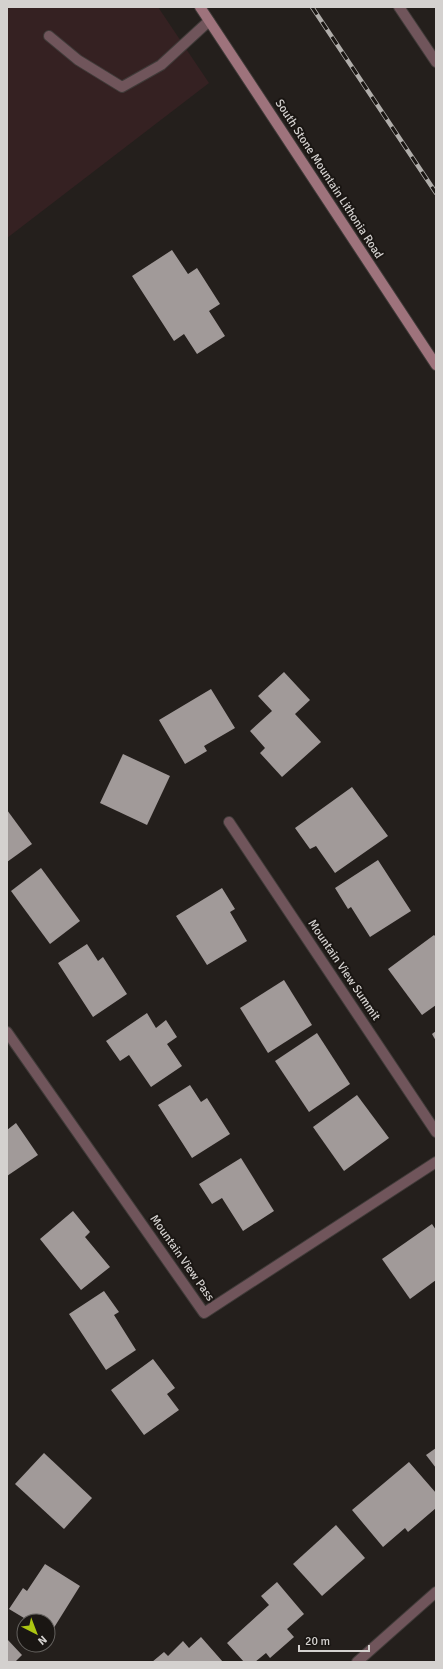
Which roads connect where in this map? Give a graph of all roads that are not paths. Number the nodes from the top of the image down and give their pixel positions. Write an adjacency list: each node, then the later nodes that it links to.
1 (200, 7): 3 (main road, South Stone Mountain Lithonia Road)
2 (399, 7): 5 (street)
3 (209, 20): 4 (street); 6 (main road, South Stone Mountain Lithonia Road)
4 (49, 36)
5 (436, 62)
6 (436, 364)
7 (229, 822): 9 (street, Mountain View Summit)
8 (8, 1036): 10 (street, Mountain View Pass)
9 (436, 1132)
10 (436, 1162)
11 (436, 1592): 12 (street)
12 (357, 1662)

